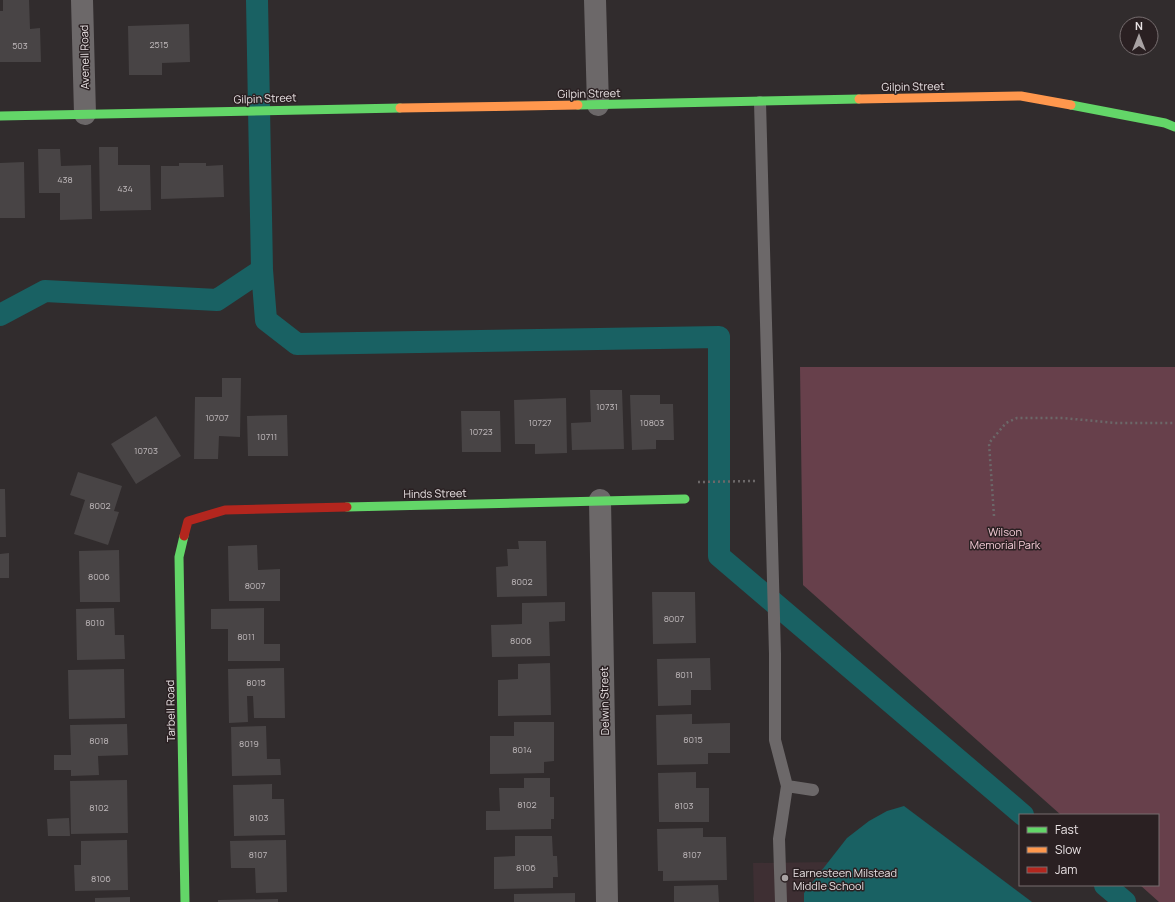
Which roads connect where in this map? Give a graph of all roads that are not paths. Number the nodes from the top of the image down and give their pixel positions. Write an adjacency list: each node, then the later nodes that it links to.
1 (82, 0): 5 (street, Avenell Road)
2 (595, 0): 4 (street)
3 (760, 102): 4 (street, Gilpin Street); 7 (street, Gilpin Street); 11 (lane)
4 (598, 105): 5 (street, Gilpin Street)
5 (85, 114): 6 (street, Gilpin Street)
6 (0, 116)
7 (1175, 126)
8 (685, 499): 9 (street, Hinds Street)
9 (600, 500): 10 (street, Hinds Street); 14 (street, Delwin Street)
10 (188, 521): 13 (street, Tarbell Road)
11 (787, 786): 12 (lane); 15 (lane)
12 (813, 790)
13 (185, 902)
14 (607, 902)
15 (781, 902)

